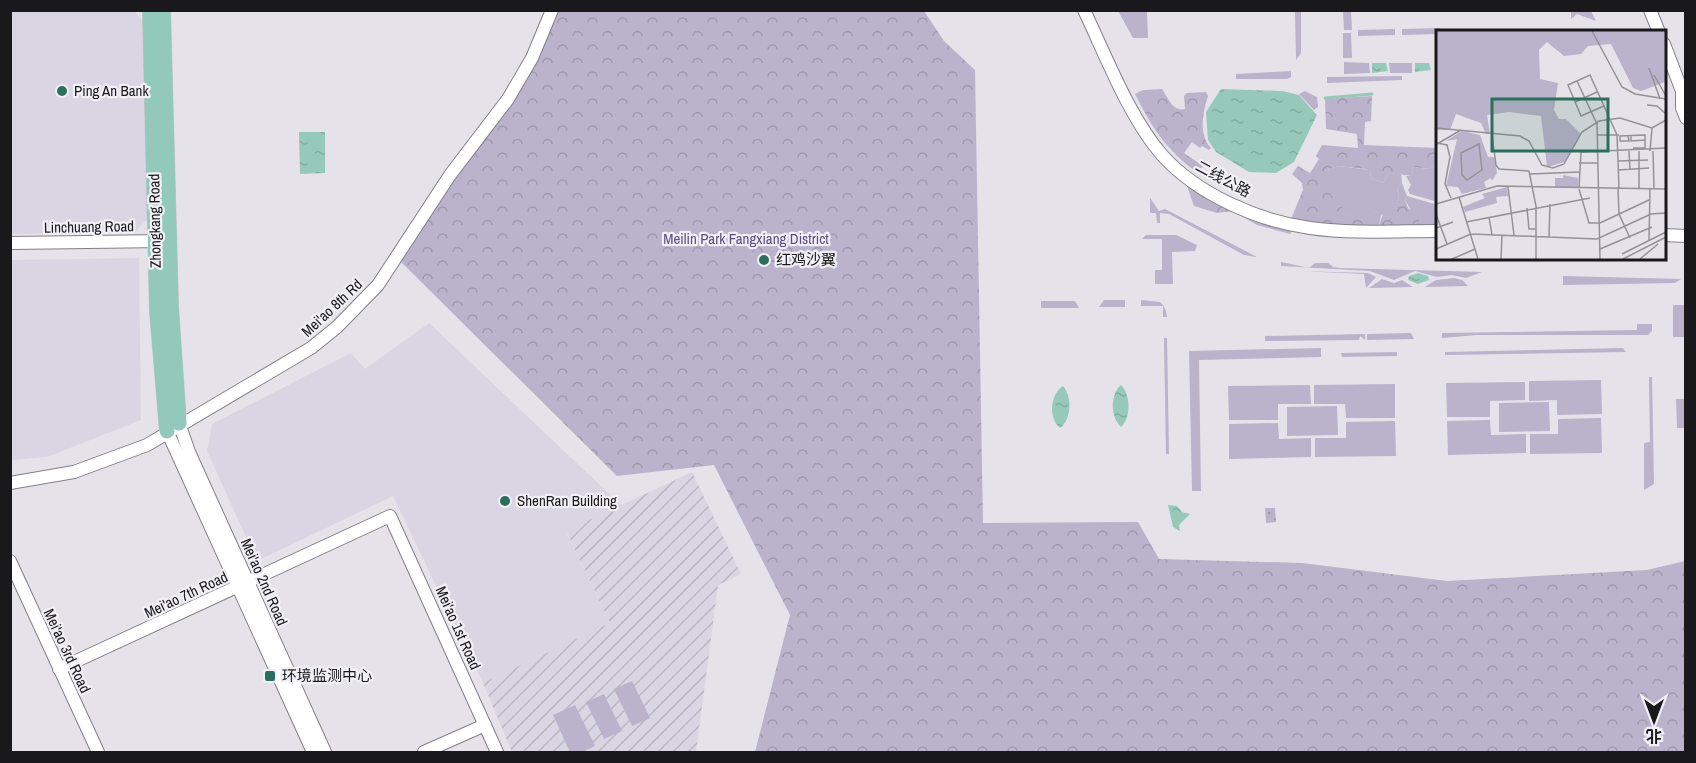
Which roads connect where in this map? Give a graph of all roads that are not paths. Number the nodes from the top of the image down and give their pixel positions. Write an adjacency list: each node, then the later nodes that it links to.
1 (150, 10): 14 (main road, Zhongkang Road)
2 (163, 10): 14 (main road, Zhongkang Road)
3 (552, 10): 16 (street, Mei'ao 8th Rd)
4 (1084, 10): 11 (street, 二线公路)
5 (1653, 13): 6 (street)
6 (1658, 30)
7 (1666, 47): 9 (street)
8 (1666, 59): 9 (street)
9 (1684, 101): 10 (street)
10 (1686, 118)
11 (1436, 231)
12 (1666, 235): 13 (street)
13 (1686, 236)
14 (162, 241): 15 (street, Linchuang Road); 16 (main road, Zhongkang Road)
15 (10, 243)
16 (173, 427): 17 (street, Mei'ao 8th Rd); 20 (street, Mei'ao 2nd Road)
17 (10, 483)
18 (390, 516): 20 (street, Mei'ao 7th Road); 22 (street, Mei'ao 1st Road)
19 (10, 561): 21 (street, Mei'ao 3rd Road)
20 (243, 585): 21 (street, Mei'ao 7th Road); 24 (street, Mei'ao 2nd Road); 25 (street, Mei'ao 2nd Road)
21 (59, 669): 23 (street, Mei'ao 3rd Road)
22 (485, 724): 26 (street); 27 (street, Mei'ao 1st Road)
23 (98, 753)
24 (313, 753)
25 (325, 753)
26 (424, 753)
27 (497, 753)

